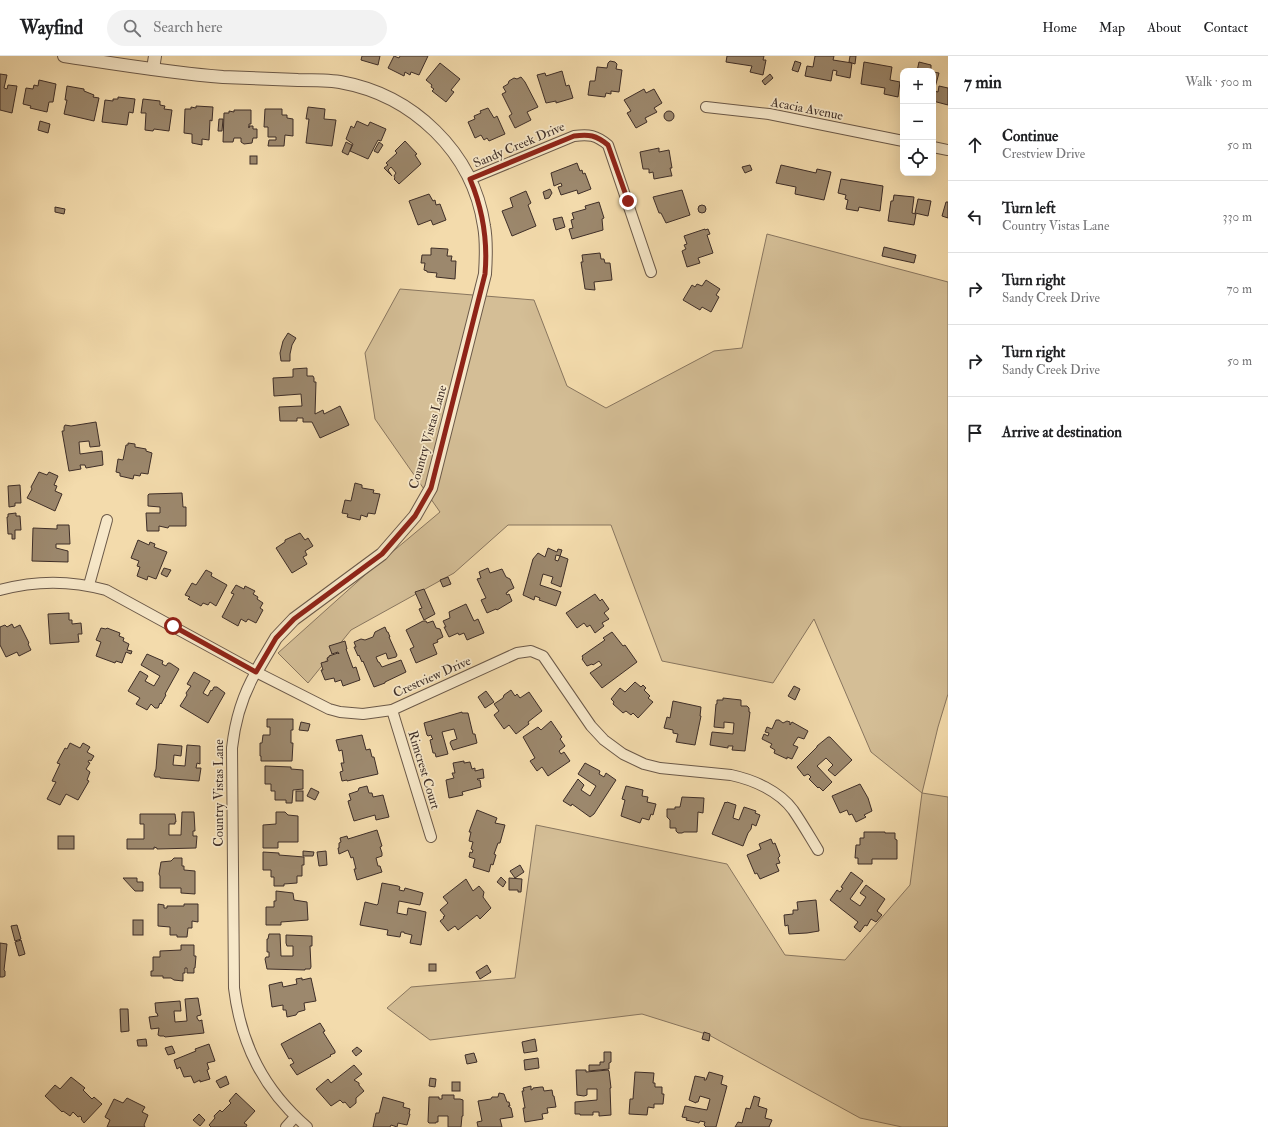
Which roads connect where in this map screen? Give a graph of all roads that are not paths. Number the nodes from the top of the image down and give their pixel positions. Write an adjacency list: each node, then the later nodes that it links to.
1 (64, 56): 3 (street, Country Vistas Lane)
2 (155, 56): 3 (street)
3 (153, 69): 8 (street, Country Vistas Lane)
4 (706, 107): 5 (street, Acacia Avenue)
5 (900, 140)
6 (936, 148): 7 (street)
7 (948, 150)
8 (470, 179): 9 (street, Sandy Creek Drive); 13 (street, Country Vistas Lane)
9 (651, 272)
10 (107, 520): 11 (street)
11 (89, 585): 12 (street, Crestview Drive); 13 (street, Crestview Drive)
12 (0, 590)
13 (256, 672): 14 (street, Crestview Drive); 17 (street, Country Vistas Lane)
14 (392, 710): 15 (street, Rimcrest Court); 16 (street, Crestview Drive)
15 (431, 837)
16 (818, 850)
17 (295, 1117): 18 (street); 19 (street, Country Vistas Lane)
18 (286, 1127)
19 (307, 1127)

